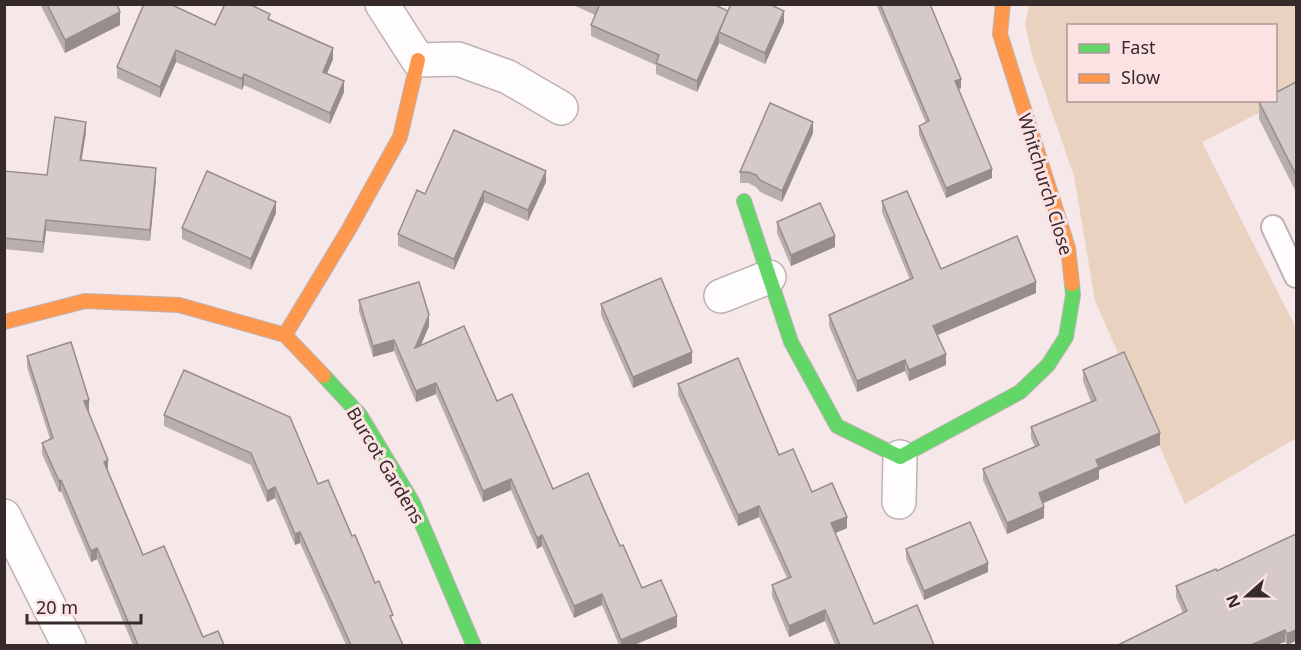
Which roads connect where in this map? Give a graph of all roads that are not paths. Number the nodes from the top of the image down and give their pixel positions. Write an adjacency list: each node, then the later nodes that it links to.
1 (382, 4): 3 (street)
2 (1004, 4): 12 (street, Whitchurch Close)
3 (418, 60): 4 (street); 11 (street)
4 (561, 108)
5 (744, 201): 8 (street)
6 (1273, 227): 7 (lane)
7 (1296, 276)
8 (769, 277): 9 (street); 12 (street)
9 (721, 296)
10 (4, 322): 11 (street)
11 (285, 335): 16 (street, Burcot Gardens)
12 (900, 457): 13 (street)
13 (899, 502)
14 (4, 516): 15 (street)
15 (69, 645)
16 (474, 645)

